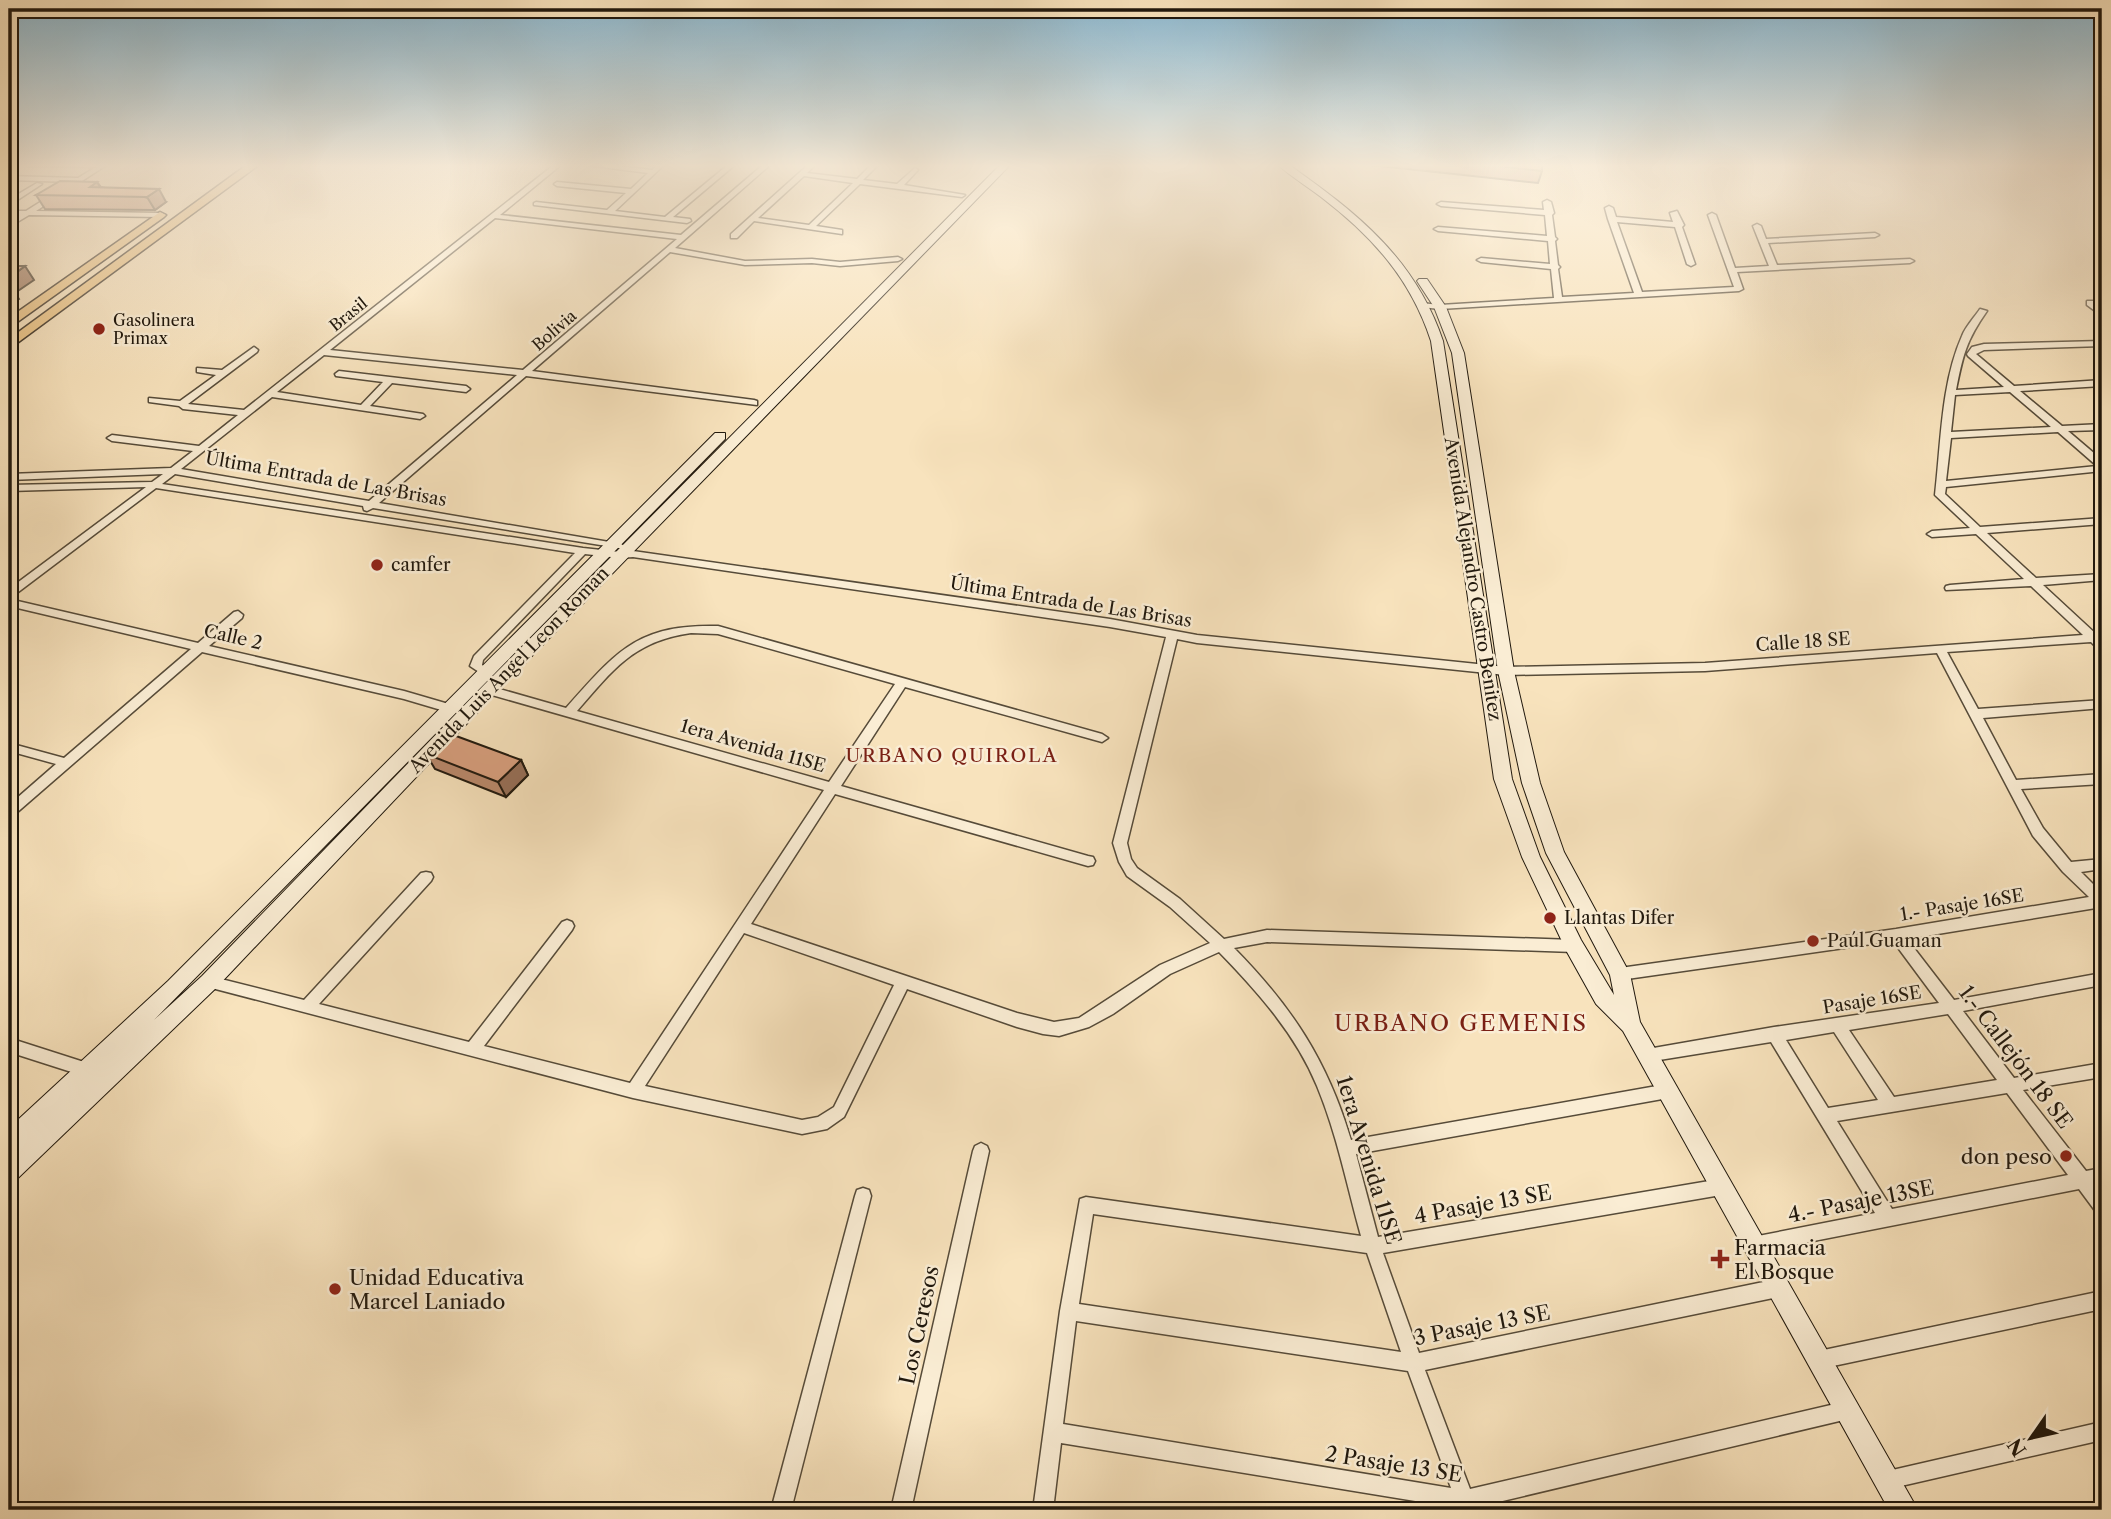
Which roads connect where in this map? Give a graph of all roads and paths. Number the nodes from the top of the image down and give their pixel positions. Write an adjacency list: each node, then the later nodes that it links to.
1 (133, 235): 36 (main road)
2 (152, 235): 21 (main road)
3 (157, 235): 21 (main road)
4 (469, 235): 40 (street, Brasil)
5 (664, 235): 18 (street)
6 (685, 235): 18 (street, Bolivia)
7 (922, 235): 23 (main road, Avenida Luis Angel Leon Roman)
8 (931, 235): 23 (main road, Avenida Luis Angel Leon Roman)
9 (1370, 235): 33 (main road, Avenida Alejandro Castro Benitez)
10 (1385, 235): 33 (main road, Avenida Alejandro Castro Benitez)
11 (1506, 235): 19 (street)
12 (1553, 235): 19 (street)
13 (1618, 235): 30 (street)
14 (1683, 235): 26 (street)
15 (1720, 235): 29 (street)
16 (1761, 235): 20 (street)
17 (1875, 235): 20 (street)
18 (683, 237): 22 (street, Bolivia)
19 (1553, 239): 27 (street)
20 (1763, 241): 28 (street)
21 (137, 249): 38 (main road)
22 (669, 249): 23 (street); 43 (street, Bolivia)
23 (904, 260): 52 (main road, Avenida Luis Angel Leon Roman); 74 (main road, Avenida Luis Angel Leon Roman)
24 (1481, 260): 27 (street)
25 (1910, 261): 28 (street)
26 (1691, 264)
27 (1556, 267): 31 (street)
28 (1774, 268): 29 (street)
29 (1733, 270): 30 (street)
30 (1639, 296): 31 (street)
31 (1558, 300): 33 (street)
32 (2090, 303): 35 (street)
33 (1432, 306): 85 (main road, Avenida Alejandro Castro Benitez); 86 (main road, Avenida Alejandro Castro Benitez)
34 (1983, 311): 49 (street)
35 (2102, 314)
36 (9, 324)
37 (2102, 343): 48 (street)
38 (9, 345)
39 (254, 350): 42 (street)
40 (323, 352): 43 (street); 50 (street, Brasil)
41 (200, 370): 42 (street)
42 (223, 373): 53 (street)
43 (525, 373): 52 (street); 68 (street, Bolivia)
44 (339, 374): 45 (street)
45 (390, 380): 47 (street); 54 (street)
46 (2102, 383): 48 (street)
47 (467, 389)
48 (2012, 390): 49 (street); 58 (street)
49 (1951, 393): 59 (street)
50 (270, 394): 54 (street); 55 (street, Brasil)
51 (152, 400): 53 (street)
52 (754, 403): 74 (main road, Avenida Luis Angel Leon Roman)
53 (182, 404): 55 (street)
54 (363, 408): 56 (street)
55 (246, 413): 61 (street, Brasil)
56 (420, 416)
57 (2102, 427): 58 (street)
58 (2063, 430): 59 (street); 62 (street)
59 (1946, 435): 65 (street)
60 (112, 438): 61 (street)
61 (201, 449): 63 (street, Brasil)
62 (2102, 467): 65 (street)
63 (173, 471): 64 (street, Última Entrada de Las Brisas); 66 (street, Brasil); 68 (street, Última Entrada de Las Brisas)
64 (9, 477)
65 (1943, 484): 71 (street)
66 (155, 485): 67 (street, Última Entrada de Las Brisas); 69 (street, Última Entrada de Las Brisas); 78 (street, Brasil)
67 (9, 488)
68 (371, 505): 69 (street, Bolivia); 74 (street, Última Entrada de Las Brisas)
69 (358, 517): 73 (street, Última Entrada de Las Brisas)
70 (2102, 521): 71 (street)
71 (1977, 532): 72 (street); 76 (street)
72 (1932, 534)
73 (583, 551): 74 (street, Última Entrada de Las Brisas); 87 (street)
74 (619, 551): 81 (street, Última Entrada de Las Brisas); 87 (main road, Avenida Luis Angel Leon Roman)
75 (2102, 577): 76 (street)
76 (2034, 582): 77 (street); 82 (street)
77 (1950, 588)
78 (9, 594)
79 (9, 603): 83 (street, Calle 2)
80 (238, 615): 83 (street)
81 (1172, 635): 85 (street, Última Entrada de Las Brisas); 108 (street, 1era Avenida 11SE)
82 (2100, 640): 84 (street, Calle 18 SE)
83 (198, 647): 90 (street, Calle 2); 95 (street)
84 (1940, 649): 86 (street, Calle 18 SE); 92 (street)
85 (1485, 669): 86 (street, Última Entrada de Las Brisas); 109 (main road, Avenida Alejandro Castro Benitez)
86 (1506, 671): 110 (main road, Avenida Alejandro Castro Benitez)
87 (487, 681): 90 (main road, Avenida Luis Angel Leon Roman); 91 (street, 1era Avenida 11SE); 112 (main road, Avenida Luis Angel Leon Roman)
88 (902, 682): 91 (street); 93 (street); 98 (street)
89 (2102, 704): 92 (street)
90 (448, 708): 122 (main road, Avenida Luis Angel Leon Roman)
91 (569, 712): 98 (street, 1era Avenida 11SE)
92 (1974, 714): 97 (street)
93 (1102, 738)
94 (9, 747): 95 (street)
95 (64, 762): 99 (street)
96 (2102, 779): 97 (street)
97 (2012, 785): 102 (street)
98 (832, 789): 100 (street, 1era Avenida 11SE); 106 (street)
99 (9, 812)
100 (1088, 861)
101 (2102, 864): 102 (street)
102 (2068, 868): 104 (street)
103 (426, 877): 114 (street)
104 (2102, 900): 107 (street, 1.- Pasaje 16SE)
105 (567, 926): 120 (street)
106 (743, 927): 113 (street); 125 (street)
107 (1896, 935): 110 (street, 1.- Pasaje 16SE); 115 (street, 1.- Callejón 18 SE)
108 (1223, 944): 109 (street); 113 (street); 130 (street, 1era Avenida 11SE)
109 (1574, 946): 116 (main road, Avenida Alejandro Castro Benitez)
110 (1620, 974): 116 (main road, Avenida Alejandro Castro Benitez)
111 (2102, 979): 115 (street, Pasaje 16SE)
112 (209, 982): 114 (street); 132 (main road, Avenida Luis Angel Leon Roman)
113 (904, 982): 125 (street)
114 (307, 1007): 120 (street)
115 (1952, 1007): 117 (street, Pasaje 16SE); 124 (street, 1.- Callejón 18 SE)
116 (1630, 1024): 121 (main road, Avenida Alejandro Castro Benitez)
117 (1838, 1025): 118 (street, Pasaje 16SE); 127 (street)
118 (1774, 1034): 121 (street, Pasaje 16SE); 128 (street)
119 (9, 1045): 122 (street)
120 (473, 1049): 125 (street)
121 (1647, 1055): 126 (main road, Avenida Alejandro Castro Benitez)
122 (87, 1070): 129 (main road, Avenida Luis Angel Leon Roman)
123 (2102, 1070): 124 (street)
124 (2012, 1084): 127 (street); 134 (street, 1.- Callejón 18 SE)
125 (633, 1091)
126 (1668, 1091): 130 (street); 135 (main road, Avenida Alejandro Castro Benitez)
127 (1890, 1105): 128 (street)
128 (1825, 1116): 138 (street)
129 (9, 1143)
130 (1348, 1149): 140 (street, 1era Avenida 11SE)
131 (981, 1151): 152 (street, Los Ceresos)
132 (9, 1171)
133 (2102, 1176): 134 (street, 4.- Pasaje 13SE)
134 (2083, 1180): 137 (street, 1.- Callejón 18 SE); 138 (street, 4.- Pasaje 13SE)
135 (1721, 1187): 139 (main road, Avenida Alejandro Castro Benitez); 140 (street, 4 Pasaje 13 SE)
136 (863, 1196): 151 (street)
137 (2102, 1206)
138 (1888, 1219): 139 (street, 4.- Pasaje 13SE)
139 (1753, 1245): 141 (main road, Avenida Alejandro Castro Benitez)
140 (1373, 1246): 143 (street, 4 Pasaje 13 SE); 145 (street, 1era Avenida 11SE)
141 (1778, 1288): 144 (main road, Avenida Alejandro Castro Benitez); 145 (street, 3 Pasaje 13 SE)
142 (2102, 1300): 144 (street)
143 (1069, 1311): 145 (street, 3 Pasaje 13 SE); 148 (street)
144 (1819, 1360): 146 (main road, Avenida Alejandro Castro Benitez)
145 (1414, 1363): 150 (street, 1era Avenida 11SE)
146 (1848, 1410): 149 (main road, Avenida Alejandro Castro Benitez); 150 (street, 2 Pasaje 13 SE)
147 (2102, 1431): 149 (street)
148 (1052, 1432): 150 (street, 2 Pasaje 13 SE); 153 (street)
149 (1888, 1480): 154 (main road, Avenida Alejandro Castro Benitez)
150 (1466, 1505)
151 (781, 1510)
152 (901, 1510)
153 (1043, 1510)
154 (1904, 1510)

